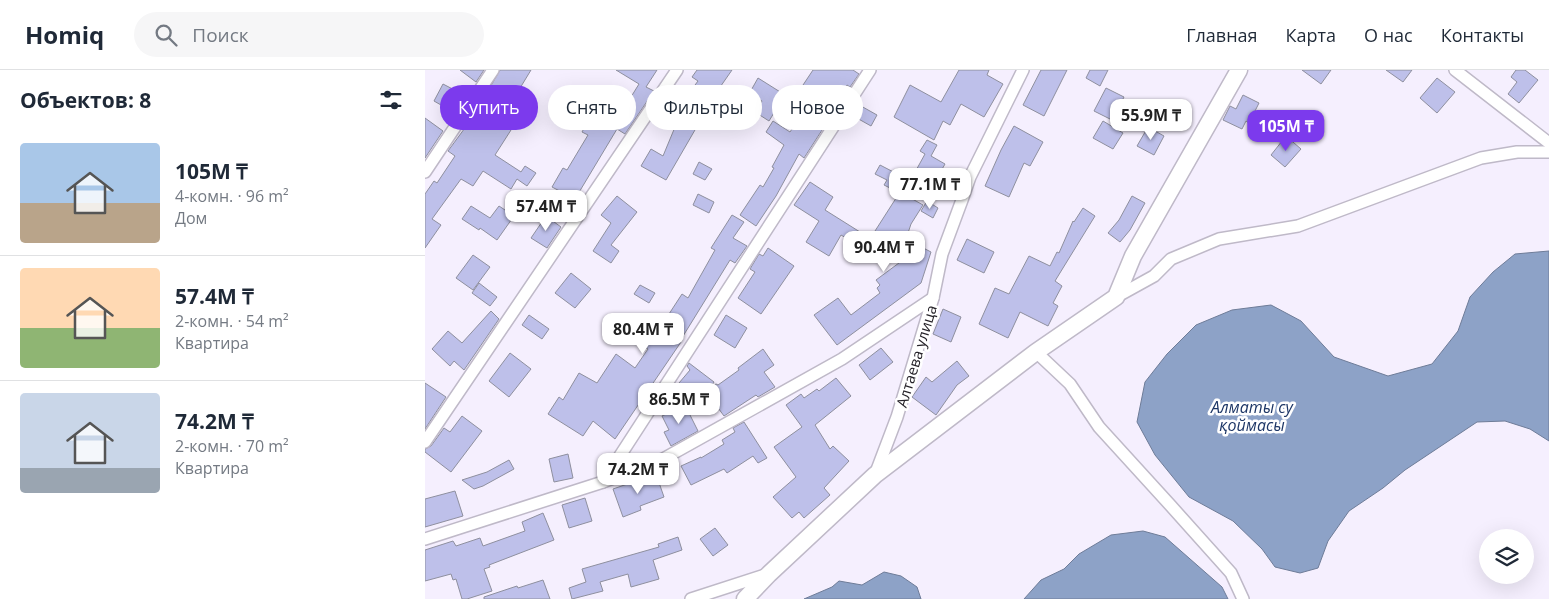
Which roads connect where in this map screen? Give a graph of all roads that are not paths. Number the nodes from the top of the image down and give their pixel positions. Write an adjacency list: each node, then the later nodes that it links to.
1 (493, 70): 9 (street)
2 (677, 70): 13 (street)
3 (870, 70): 15 (street)
4 (1023, 70): 11 (street, Алтаева улица)
5 (1239, 70): 10 (street)
6 (1455, 70): 7 (street)
7 (1549, 143)
8 (1549, 152): 10 (street)
9 (425, 172)
10 (1116, 297): 12 (street)
11 (933, 298): 14 (street, Алтаева улица); 15 (street)
12 (1036, 352): 14 (street); 20 (street)
13 (425, 442)
14 (875, 475): 17 (street)
15 (603, 482): 16 (street)
16 (425, 539)
17 (769, 574): 18 (street); 19 (street)
18 (691, 599)
19 (745, 599)
20 (1243, 599)

